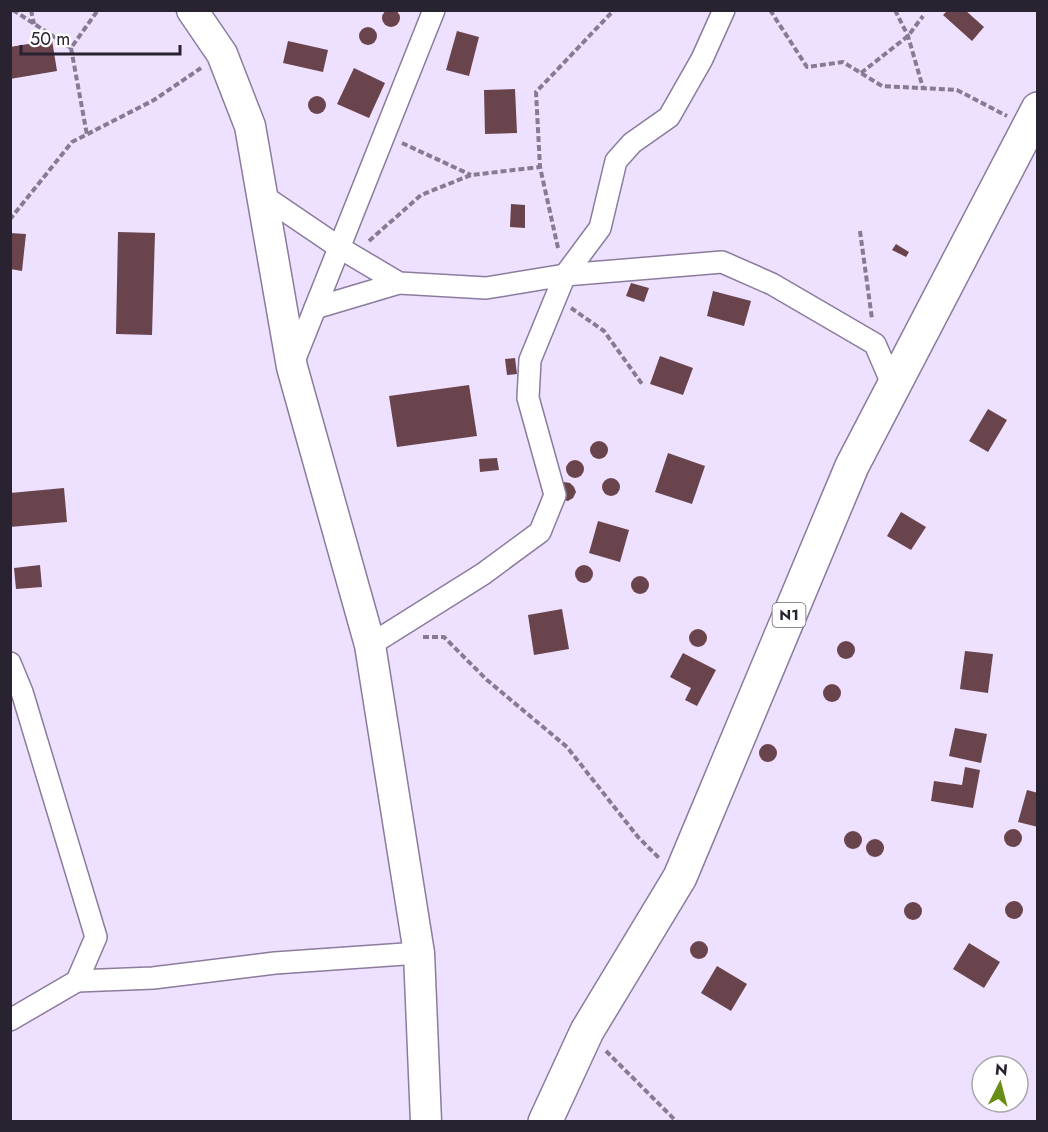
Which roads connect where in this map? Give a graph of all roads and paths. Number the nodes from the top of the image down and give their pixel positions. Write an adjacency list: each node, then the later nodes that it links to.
1 (13, 10): 11 (path)
2 (31, 10): 11 (path)
3 (98, 10): 13 (path)
4 (192, 10): 14 (street)
5 (434, 10): 19 (street)
6 (614, 10): 20 (path)
7 (724, 10): 26 (street)
8 (770, 10): 15 (path)
9 (895, 10): 12 (path)
10 (923, 16): 12 (path)
11 (34, 25): 13 (path)
12 (908, 36): 15 (path); 16 (path)
13 (71, 48): 18 (path)
14 (222, 54): 18 (path); 22 (street)
15 (861, 73): 16 (path)
16 (923, 88): 17 (path)
17 (1033, 118): 33 (highway, N1)
18 (87, 135): 23 (path)
19 (385, 135): 21 (path); 25 (street)
20 (540, 168): 21 (path); 26 (path)
21 (471, 175): 25 (path)
22 (262, 195): 25 (street); 31 (street)
23 (10, 216)
24 (860, 231): 30 (path)
25 (346, 252): 27 (street); 29 (street)
26 (565, 275): 27 (street); 28 (street); 30 (street)
27 (399, 284): 29 (street)
28 (556, 297): 32 (path); 35 (street)
29 (315, 308): 31 (street)
30 (875, 344): 33 (street)
31 (292, 367): 35 (street)
32 (642, 384)
33 (893, 386): 37 (highway, N1)
34 (420, 637): 37 (path)
35 (370, 645): 38 (street)
36 (10, 663): 39 (street)
37 (680, 877): 41 (highway, N1)
38 (419, 953): 39 (street); 42 (street)
39 (77, 981): 40 (street)
40 (10, 1020)
41 (587, 1031): 43 (highway, N1); 44 (path)
42 (426, 1122)
43 (545, 1122)
44 (677, 1122)

